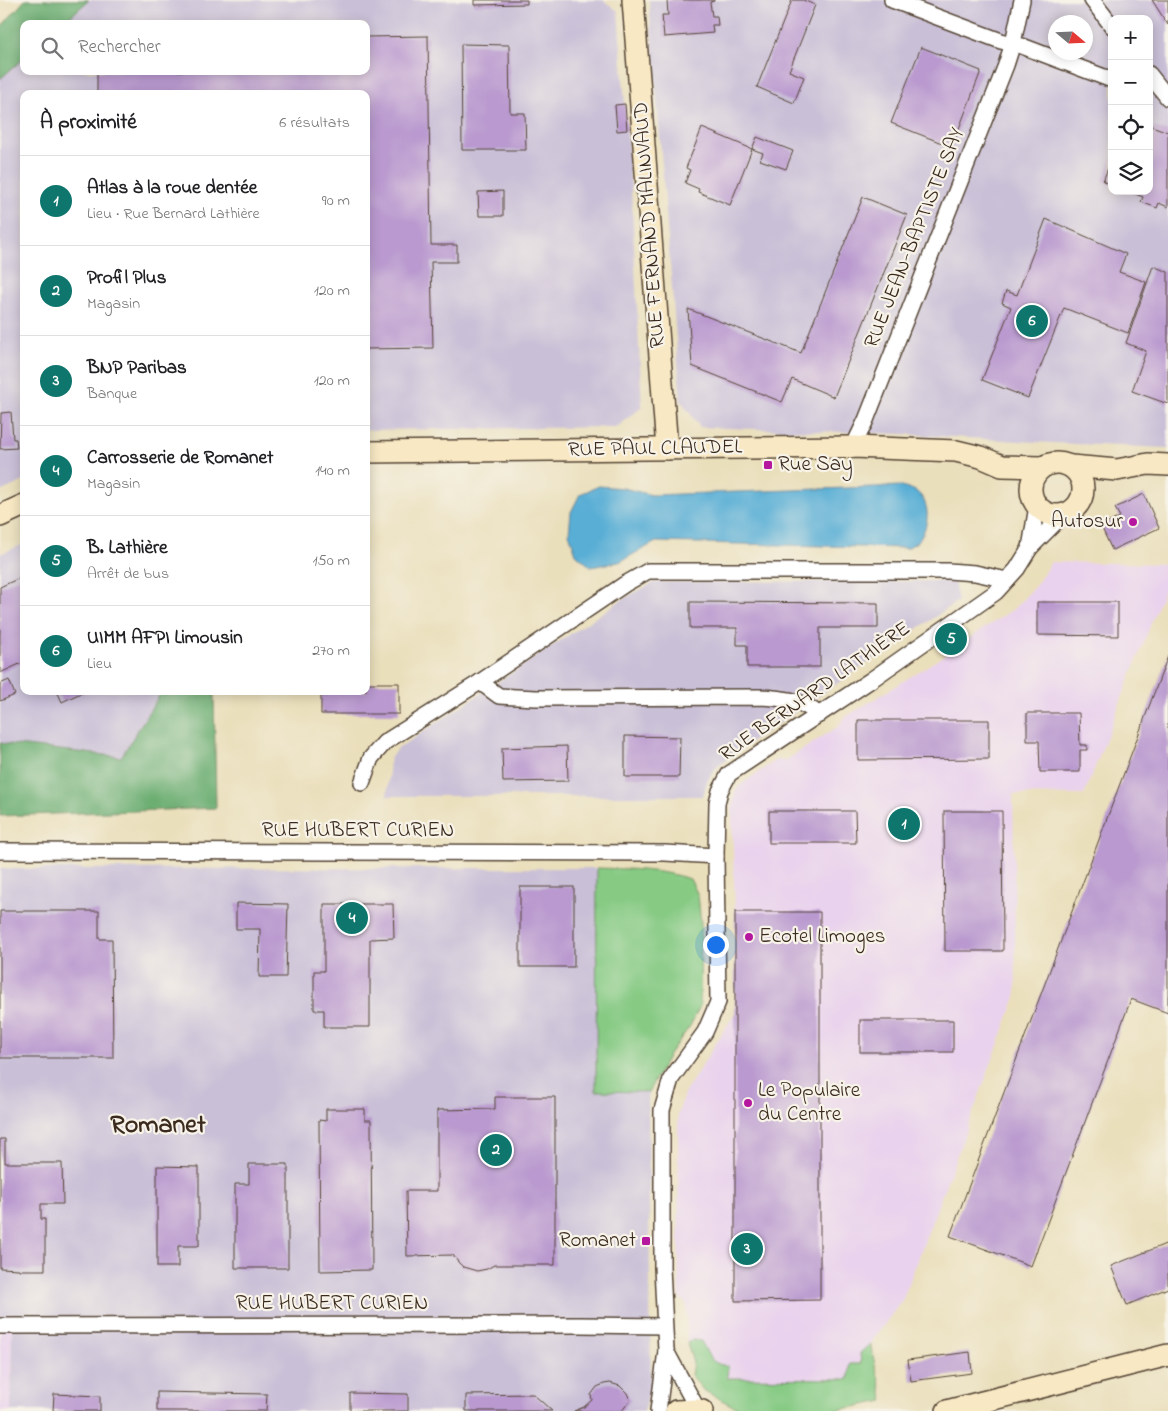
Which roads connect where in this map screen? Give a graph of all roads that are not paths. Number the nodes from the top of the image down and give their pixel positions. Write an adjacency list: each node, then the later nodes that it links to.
1 (633, 0): 13 (street, RUE FERNAND MALINVAUD)
2 (892, 0): 6 (street)
3 (1022, 0): 6 (street, RUE JEAN-BAPTISTE SAY)
4 (1092, 0): 5 (street)
5 (1108, 21)
6 (1013, 43): 7 (street); 12 (street, RUE JEAN-BAPTISTE SAY)
7 (1108, 79)
8 (1153, 79): 10 (street)
9 (1153, 96): 11 (street)
10 (1168, 98)
11 (1168, 102)
12 (853, 447): 13 (street, RUE PAUL CLAUDEL); 16 (street, RUE PAUL CLAUDEL)
13 (667, 449): 14 (street, RUE PAUL CLAUDEL)
14 (370, 452)
15 (1168, 464): 19 (street)
16 (1002, 466): 18 (street, RUE PAUL CLAUDEL); 21 (street, RUE PAUL CLAUDEL)
17 (1071, 466): 18 (street); 19 (street); 20 (street)
18 (1042, 467): 21 (street)
19 (1116, 470): 20 (street)
20 (1082, 497): 23 (street)
21 (1034, 500): 23 (street); 25 (street, RUE BERNARD LATHIÈRE)
22 (20, 507): 24 (street)
23 (1063, 514): 25 (street, RUE BERNARD LATHIÈRE)
24 (0, 516)
25 (1030, 548): 26 (street, RUE BERNARD LATHIÈRE)
26 (1007, 580): 27 (street); 28 (street, RUE BERNARD LATHIÈRE)
27 (480, 682): 28 (street); 29 (street)
28 (819, 715): 31 (street, RUE BERNARD LATHIÈRE)
29 (362, 783)
30 (0, 852): 31 (street, RUE HUBERT CURIEN)
31 (716, 856): 33 (street, RUE BERNARD LATHIÈRE)
32 (0, 1326): 33 (street, RUE HUBERT CURIEN)
33 (664, 1326): 34 (street, RUE BERNARD LATHIÈRE)
34 (666, 1352): 36 (street, RUE BERNARD LATHIÈRE); 37 (street, RUE BERNARD LATHIÈRE)
35 (1168, 1355): 39 (street)
36 (700, 1410): 38 (street)
37 (658, 1411)
38 (676, 1411)
39 (947, 1411)

